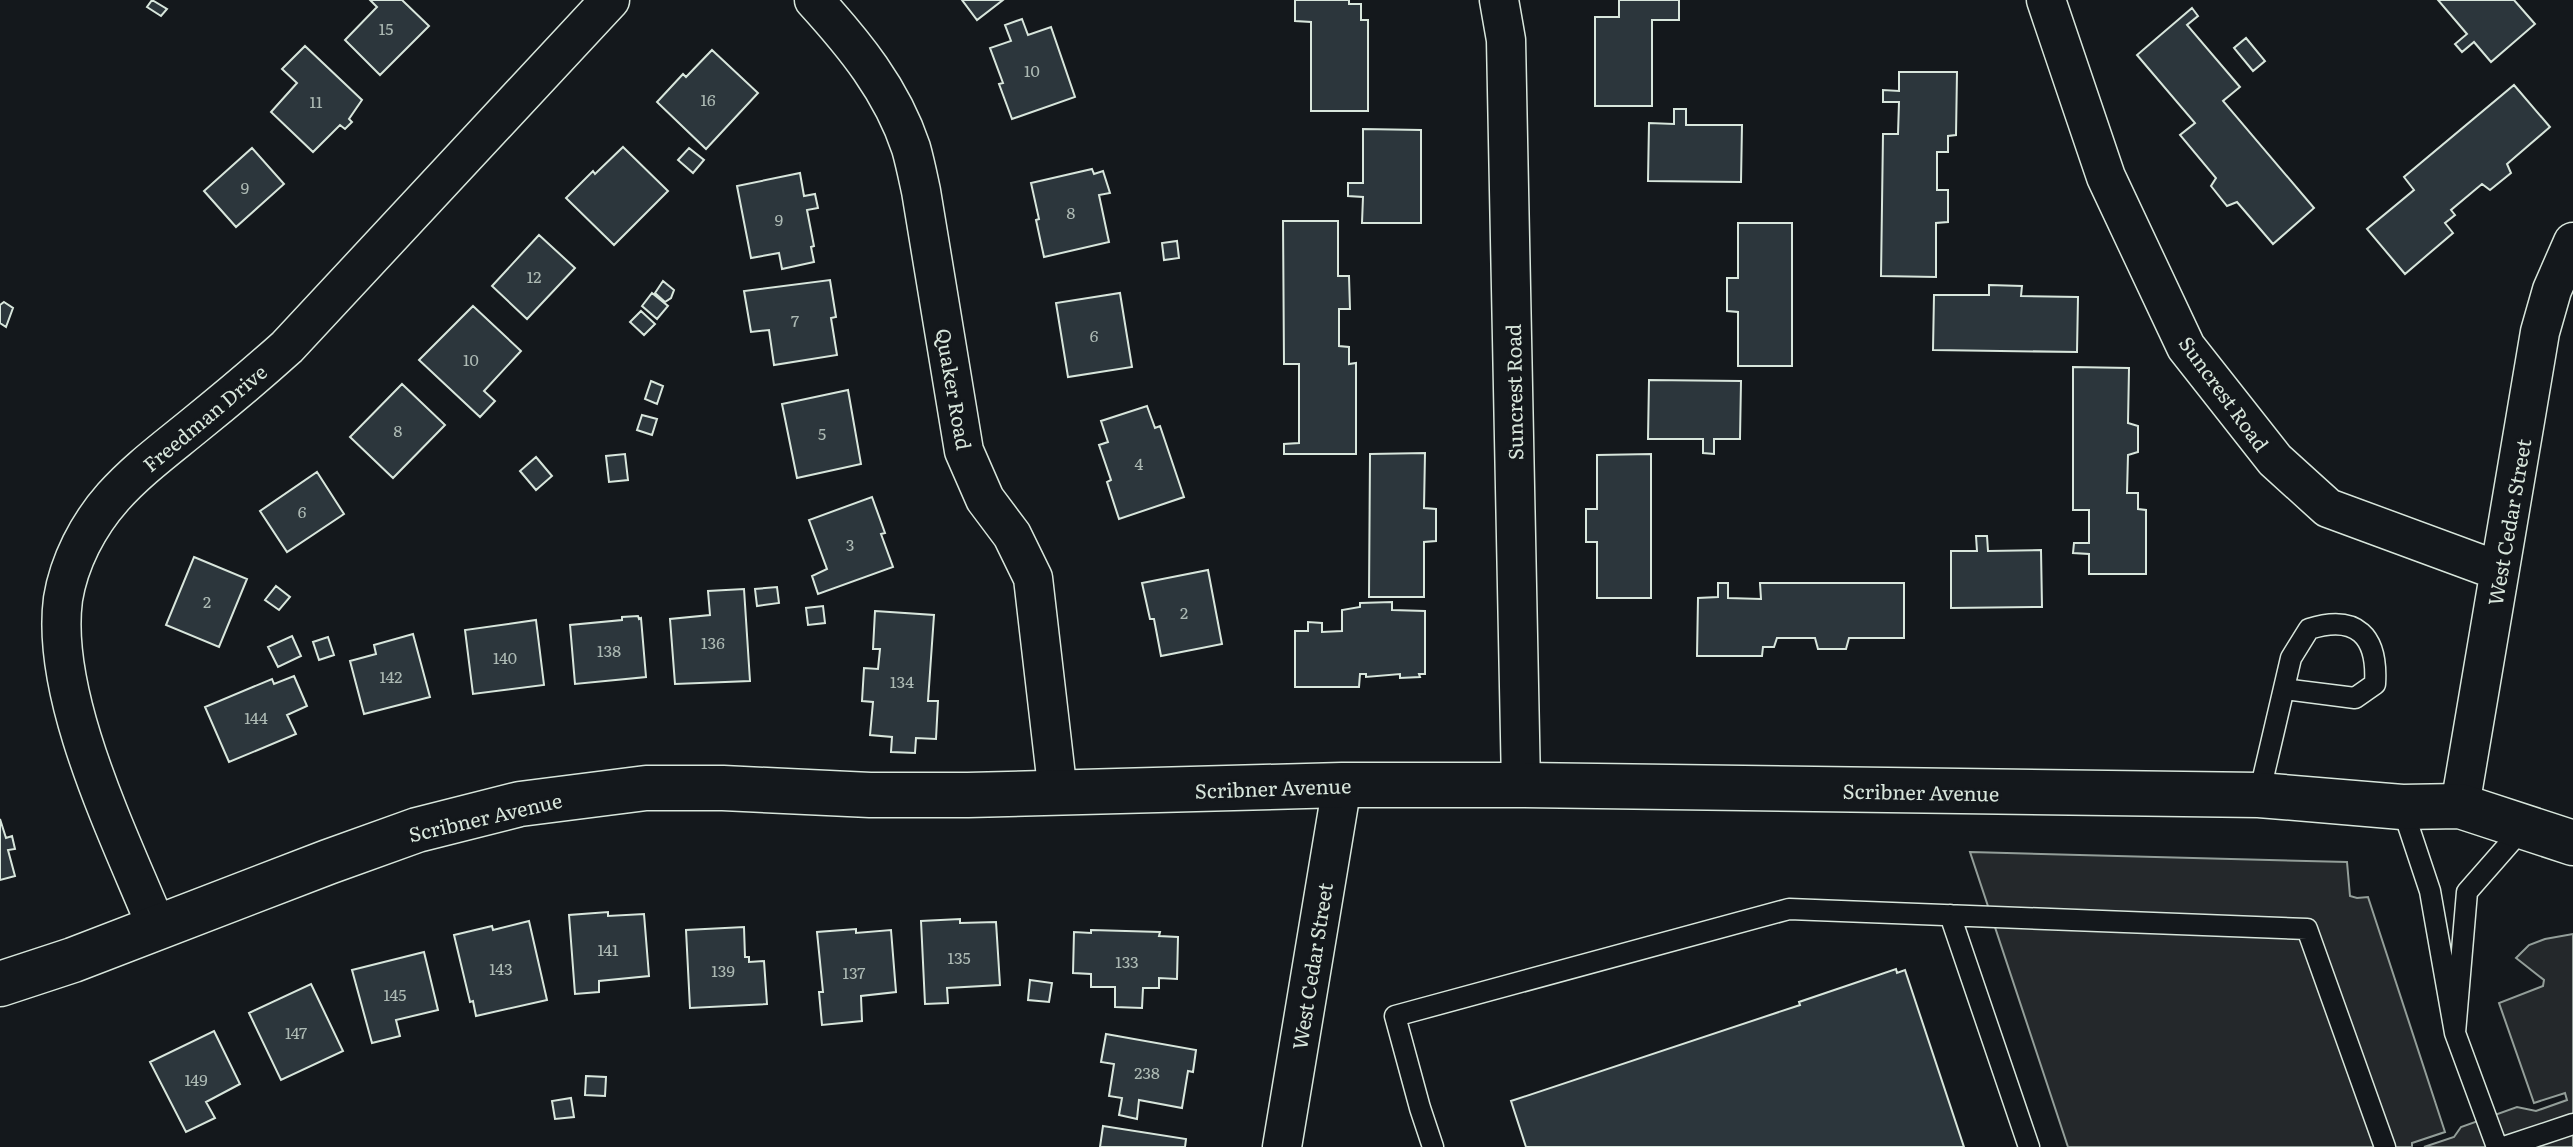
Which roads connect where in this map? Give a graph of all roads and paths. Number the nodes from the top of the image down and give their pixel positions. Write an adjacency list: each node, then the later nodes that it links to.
1 (610, 0): 17 (street, Freedman Drive)
2 (814, 0): 10 (street, Quaker Road)
3 (1499, 0): 9 (street, Suncrest Road)
4 (2046, 0): 6 (street, Suncrest Road)
5 (2573, 242): 6 (street, West Cedar Street)
6 (2499, 571): 12 (street, West Cedar Street)
7 (2284, 689): 7 (lane); 11 (lane)
8 (1342, 785): 9 (street, Scribner Avenue); 10 (street, Scribner Avenue); 21 (street, West Cedar Street)
9 (1521, 785): 11 (street, Scribner Avenue)
10 (1058, 794): 17 (street, Scribner Avenue)
11 (2259, 795): 13 (street, Scribner Avenue)
12 (2460, 806): 13 (street, Scribner Avenue); 14 (street, Scribner Avenue)
13 (2402, 807): 19 (lane)
14 (2524, 827): 15 (street, Scribner Avenue); 19 (lane)
15 (2573, 843)
16 (1950, 915): 22 (lane); 23 (lane); 24 (lane)
17 (157, 928): 18 (street, Scribner Avenue)
18 (0, 984)
19 (2455, 1033): 25 (lane)
20 (2573, 1124): 26 (lane)
21 (1282, 1147)
22 (1433, 1147)
23 (2029, 1147)
24 (2385, 1147)
25 (2497, 1147)
26 (2504, 1147)

